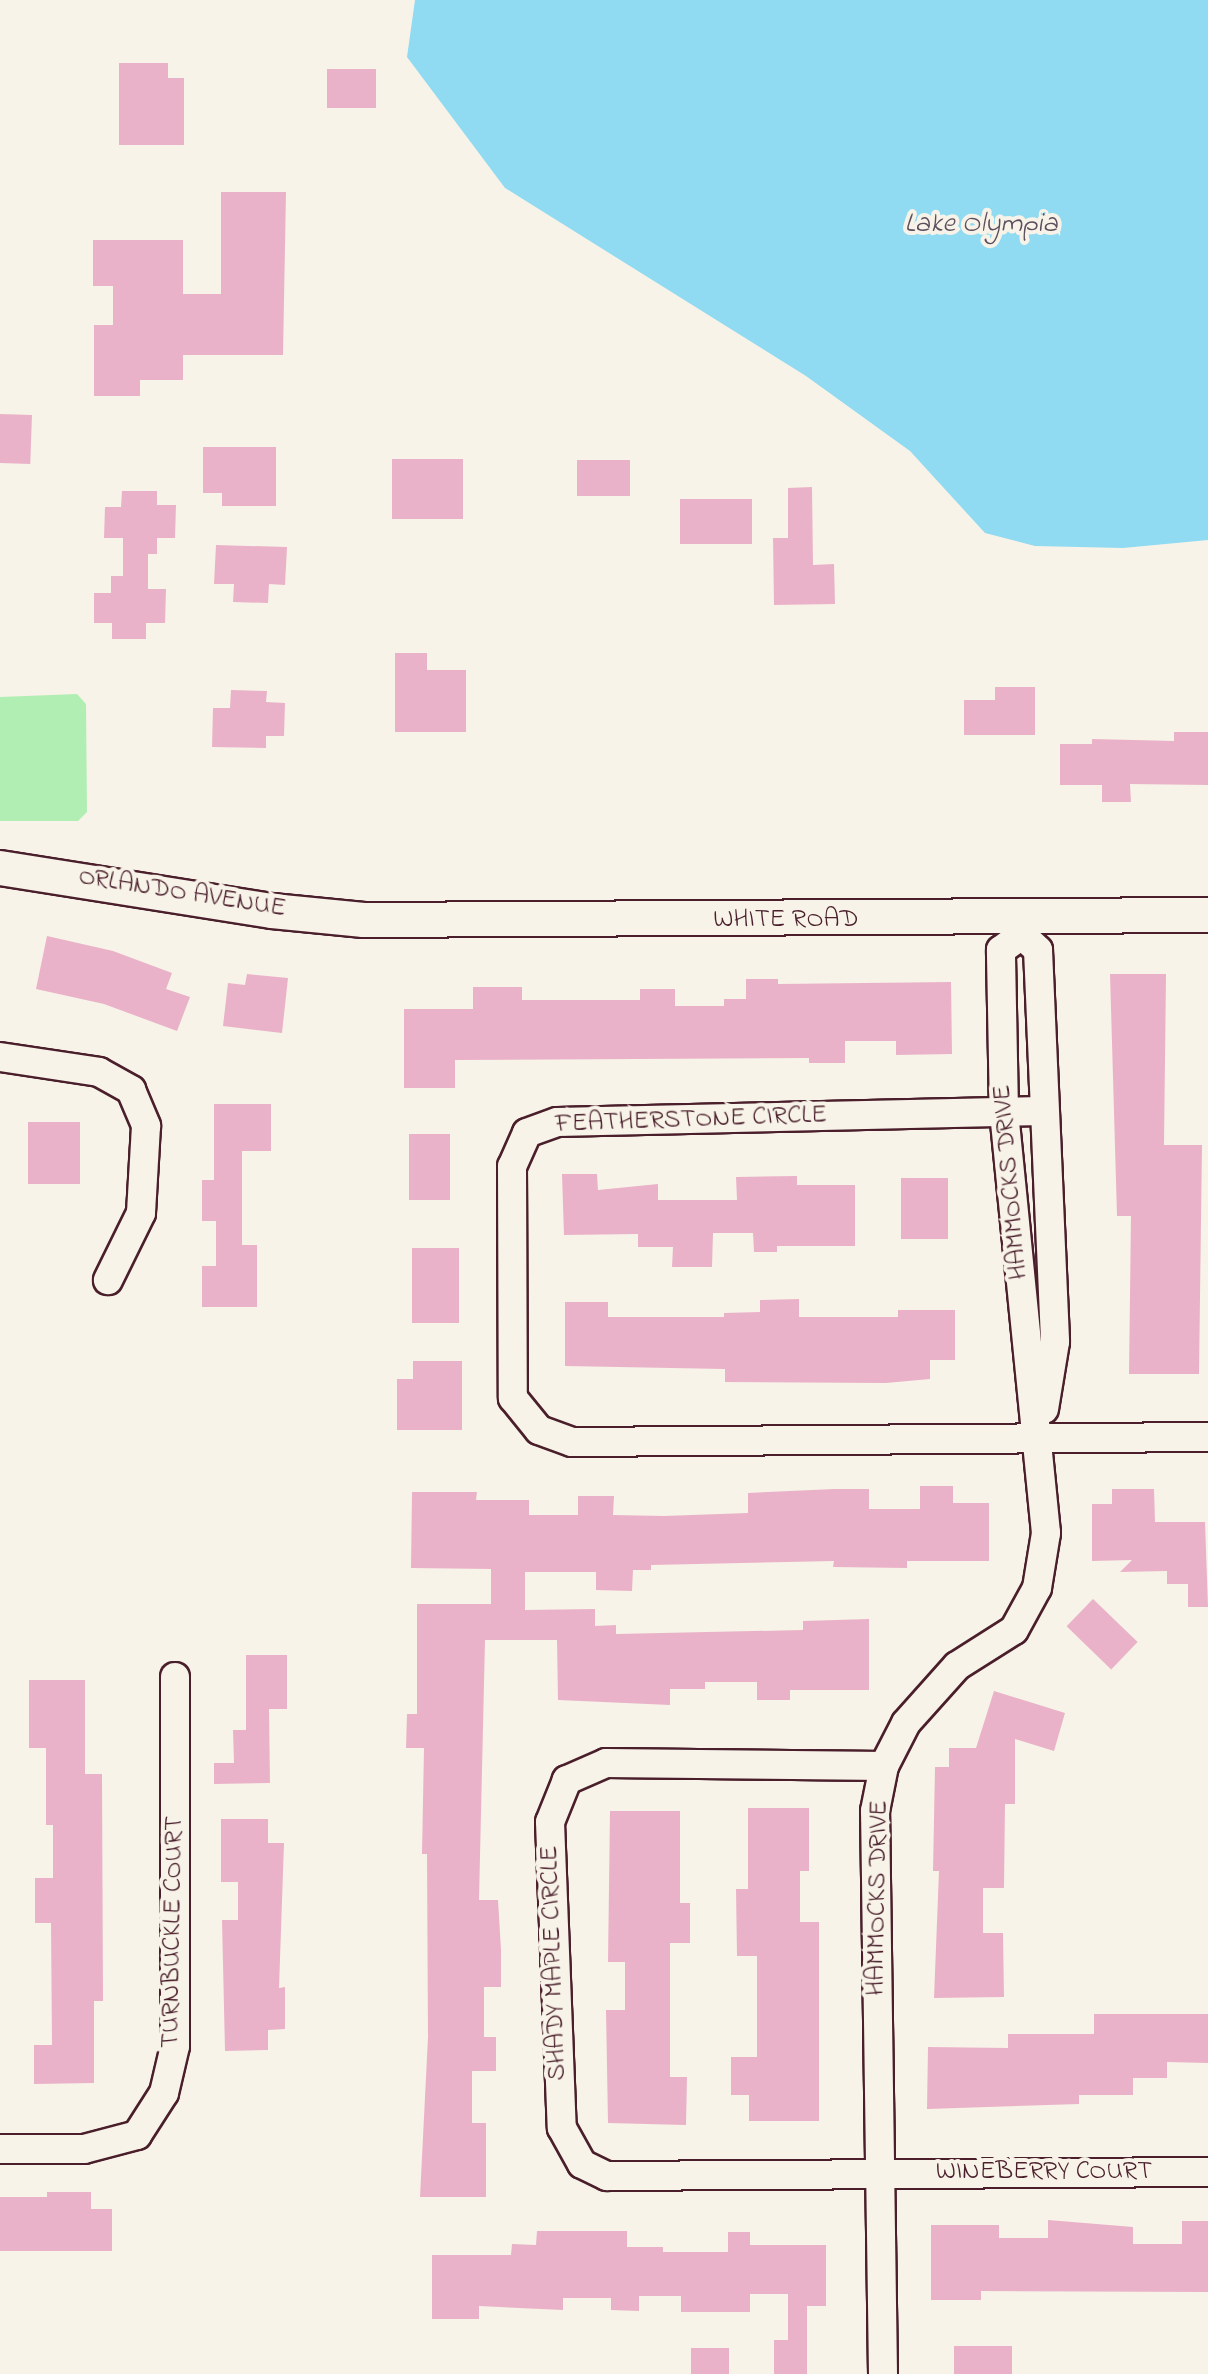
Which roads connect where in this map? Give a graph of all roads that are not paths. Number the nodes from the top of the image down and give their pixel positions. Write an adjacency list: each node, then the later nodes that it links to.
1 (0, 868): 3 (street, ORLANDO AVENUE)
2 (1208, 915): 4 (street, WHITE ROAD)
3 (364, 920): 4 (street, WHITE ROAD)
4 (1022, 927): 6 (street, HAMMOCKS DRIVE); 7 (street, HAMMOCKS DRIVE)
5 (0, 1057): 8 (street)
6 (1044, 1111): 7 (street, FEATHERSTONE CIRCLE); 9 (street, HAMMOCKS DRIVE)
7 (1004, 1112): 9 (street, HAMMOCKS DRIVE); 9 (street, FEATHERSTONE CIRCLE)
8 (108, 1280)
9 (1040, 1437): 10 (street, FEATHERSTONE CIRCLE); 12 (street, HAMMOCKS DRIVE)
10 (1208, 1437)
11 (175, 1677): 13 (street, TURNBUCKLE COURT)
12 (884, 1766): 15 (street, HAMMOCKS DRIVE); 15 (street, SHADY MAPLE CIRCLE)
13 (0, 2149)
14 (1208, 2172): 15 (street, WINEBERRY COURT)
15 (880, 2174): 16 (street, HAMMOCKS DRIVE)
16 (883, 2374)

